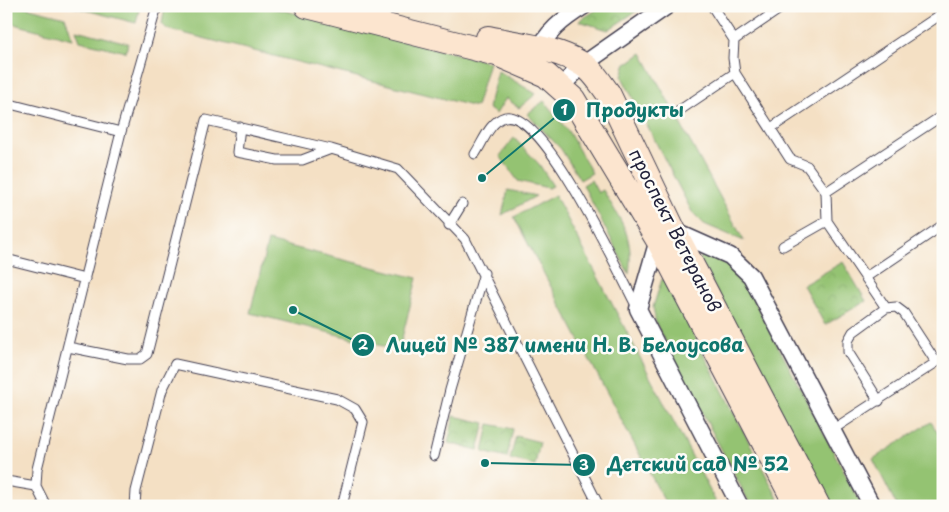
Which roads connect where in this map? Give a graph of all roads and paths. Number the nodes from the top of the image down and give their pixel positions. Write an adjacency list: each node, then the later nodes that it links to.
1 (157, 6): 19 (lane)
2 (307, 6): 10 (main road)
3 (365, 6): 10 (main road)
4 (584, 6): 10 (street)
5 (667, 6): 11 (street)
6 (712, 6): 9 (lane)
7 (784, 6): 9 (lane)
8 (943, 13): 18 (lane)
9 (734, 40): 12 (lane)
10 (535, 58): 11 (main road); 13 (main road, проспект Ветеранов)
11 (584, 64): 13 (street); 27 (main road, проспект Ветеранов)
12 (735, 73): 15 (lane); 18 (lane)
13 (560, 87): 27 (main road, проспект Ветеранов)
14 (6, 103): 19 (lane)
15 (680, 110)
16 (943, 115): 22 (lane)
17 (240, 127): 20 (lane); 20 (lane); 35 (lane)
18 (770, 128): 22 (lane)
19 (121, 132): 32 (lane)
20 (331, 149): 25 (lane)
21 (475, 154): 34 (lane)
22 (826, 192): 24 (lane)
23 (462, 204): 25 (lane)
24 (826, 221): 28 (lane); 31 (lane)
25 (449, 225): 30 (lane)
26 (943, 225): 31 (lane)
27 (666, 235): 34 (street); 38 (street); 47 (main road, проспект Ветеранов); 48 (main road, проспект Ветеранов)
28 (783, 246)
29 (6, 259): 32 (lane)
30 (484, 273): 39 (lane); 45 (lane)
31 (866, 277): 33 (lane)
32 (84, 279): 35 (lane)
33 (886, 308): 36 (lane); 37 (lane)
34 (638, 309): 46 (street)
35 (68, 347): 41 (lane)
36 (939, 360): 37 (lane)
37 (879, 401): 38 (lane)
38 (832, 430): 49 (street)
39 (434, 456)
40 (6, 481): 41 (lane)
41 (36, 486): 42 (lane)
42 (46, 506)
43 (136, 506): 44 (lane)
44 (342, 506)
45 (599, 506)
46 (740, 506)
47 (797, 506)
48 (818, 506)
49 (872, 506)

